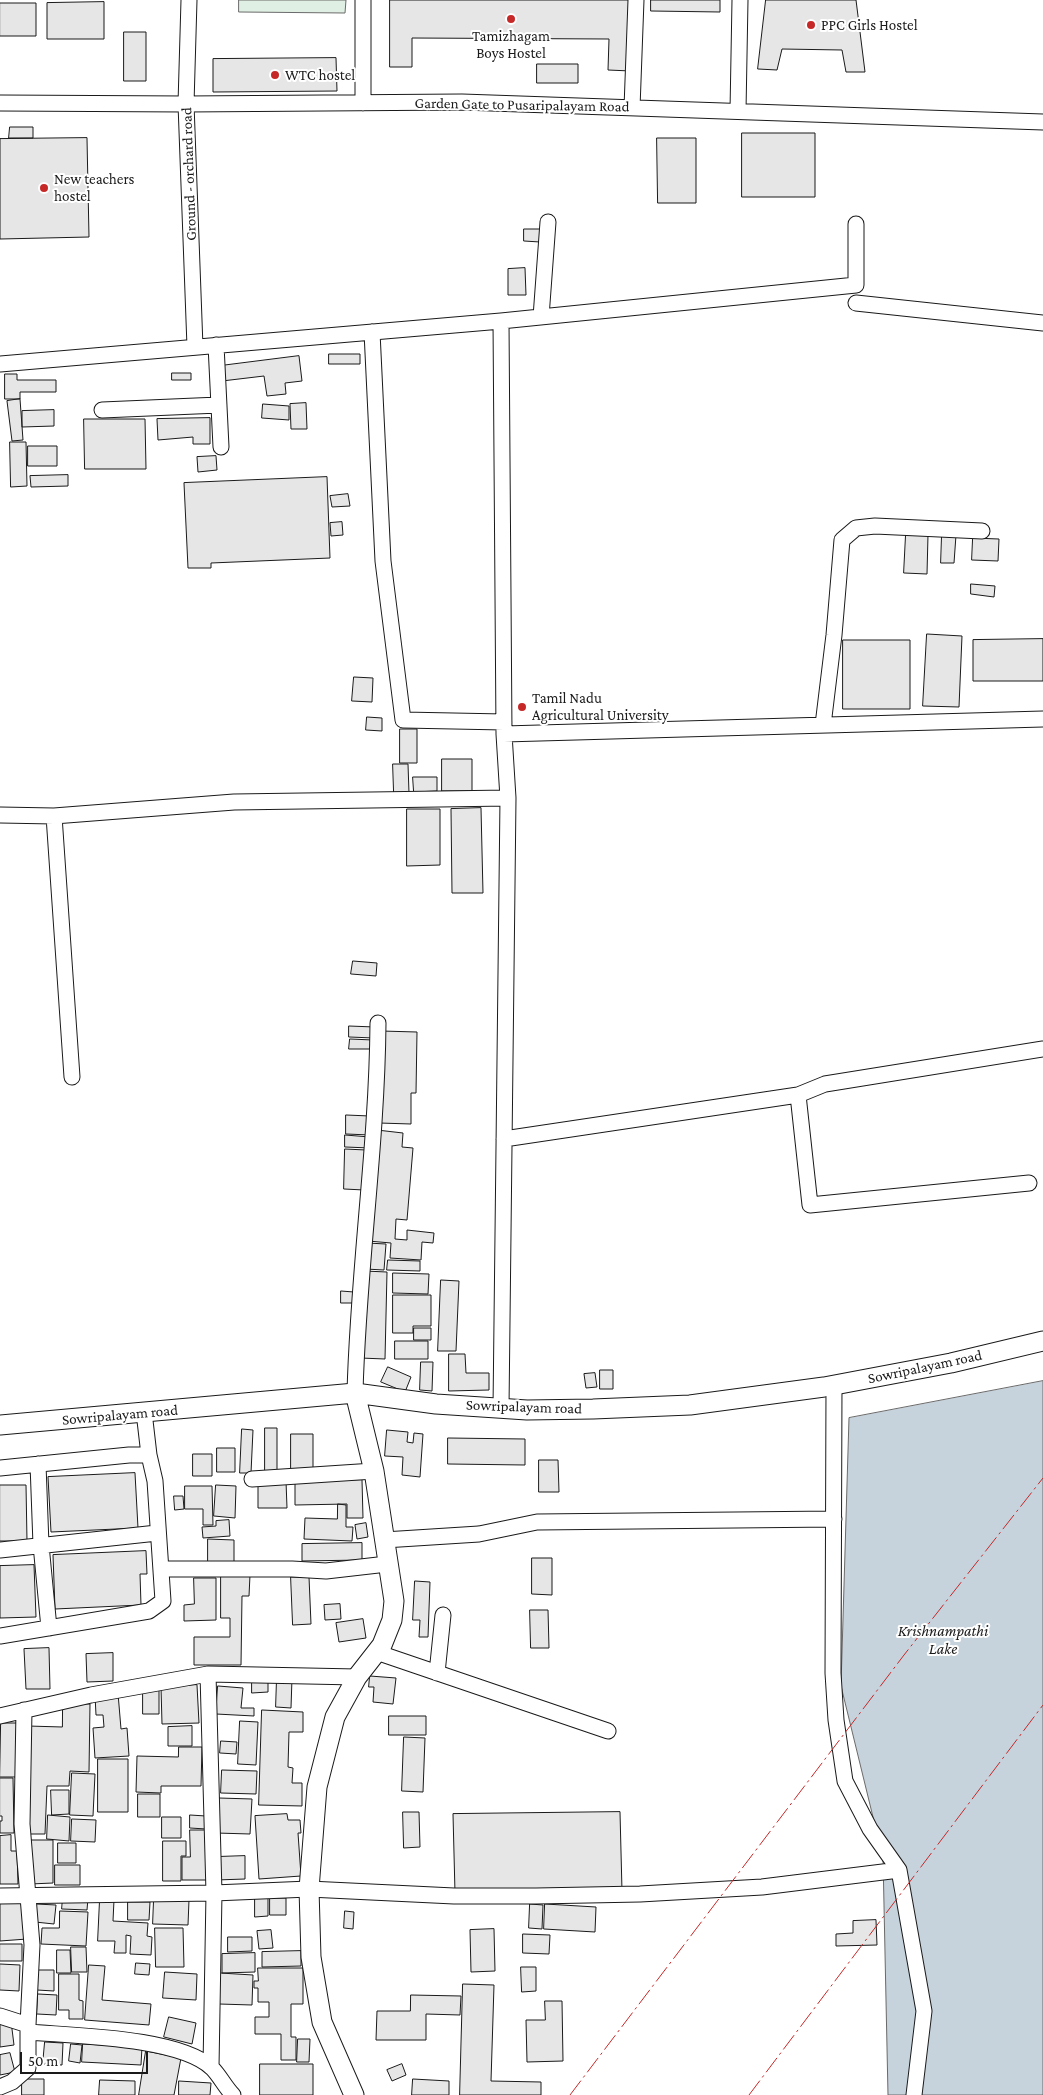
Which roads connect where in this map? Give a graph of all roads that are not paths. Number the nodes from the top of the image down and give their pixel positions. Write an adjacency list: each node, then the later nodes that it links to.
1 (189, 0): 7 (street, Ground - orchard road)
2 (363, 0): 6 (street)
3 (636, 0): 8 (street)
4 (740, 0): 9 (street)
5 (0, 103): 7 (street, Garden Gate to Pusaripalayam Road)
6 (363, 103): 7 (street, Garden Gate to Pusaripalayam Road); 8 (street, Garden Gate to Pusaripalayam Road)
7 (186, 104): 19 (street, Ground - orchard road)
8 (632, 108): 9 (street, Garden Gate to Pusaripalayam Road)
9 (738, 112): 10 (street, Garden Gate to Pusaripalayam Road)
10 (1043, 122)
11 (548, 222): 14 (street)
12 (856, 224): 14 (street)
13 (856, 302): 16 (street)
14 (541, 316): 15 (street)
15 (501, 321): 17 (street); 27 (street)
16 (1043, 323)
17 (372, 332): 18 (street); 27 (street)
18 (216, 345): 19 (street); 21 (street)
19 (194, 347): 20 (street)
20 (0, 364)
21 (219, 405): 22 (street); 23 (street)
22 (102, 410)
23 (221, 447)
24 (982, 531): 26 (street)
25 (1043, 719): 26 (street)
26 (823, 725): 27 (street)
27 (504, 728): 28 (street)
28 (508, 798): 30 (street); 35 (street)
29 (0, 815): 30 (street)
30 (54, 816): 33 (street)
31 (378, 1023): 39 (street)
32 (1043, 1049): 34 (street)
33 (72, 1077)
34 (798, 1095): 35 (street); 36 (street)
35 (504, 1139): 40 (street)
36 (1029, 1183)
37 (1043, 1341): 38 (street, Sowripalayam road)
38 (834, 1385): 40 (street, Sowripalayam road); 48 (street)
39 (355, 1394): 40 (street, Sowripalayam road); 41 (street, Sowripalayam road); 46 (street)
40 (501, 1408)
41 (144, 1412): 42 (street, Sowripalayam road); 43 (street)
42 (0, 1425)
43 (149, 1455): 44 (street); 49 (street)
44 (38, 1464): 45 (street); 51 (street)
45 (0, 1468)
46 (374, 1471): 47 (street); 50 (street)
47 (252, 1480)
48 (834, 1519): 50 (street); 65 (street)
49 (158, 1533): 51 (street); 54 (street)
50 (384, 1540): 53 (street)
51 (41, 1546): 52 (street); 56 (street)
52 (0, 1550)
53 (387, 1564): 54 (street); 58 (street)
54 (161, 1569): 56 (street)
55 (443, 1615): 59 (street)
56 (49, 1628): 57 (street)
57 (0, 1636)
58 (376, 1652): 59 (street); 61 (street)
59 (437, 1673): 64 (street)
60 (208, 1674): 61 (street); 62 (street); 67 (street)
61 (357, 1677): 66 (street)
62 (24, 1710): 63 (street); 68 (street)
63 (0, 1716)
64 (608, 1731)
65 (899, 1870): 66 (street); 76 (street)
66 (309, 1889): 67 (street); 75 (street)
67 (214, 1893): 68 (street); 72 (street)
68 (29, 1894): 69 (street); 71 (street)
69 (0, 1896)
70 (0, 2016): 71 (street)
71 (28, 2029): 72 (street); 73 (street)
72 (211, 2068): 74 (street)
73 (0, 2087)
74 (233, 2095)
75 (354, 2095)
76 (914, 2095)

